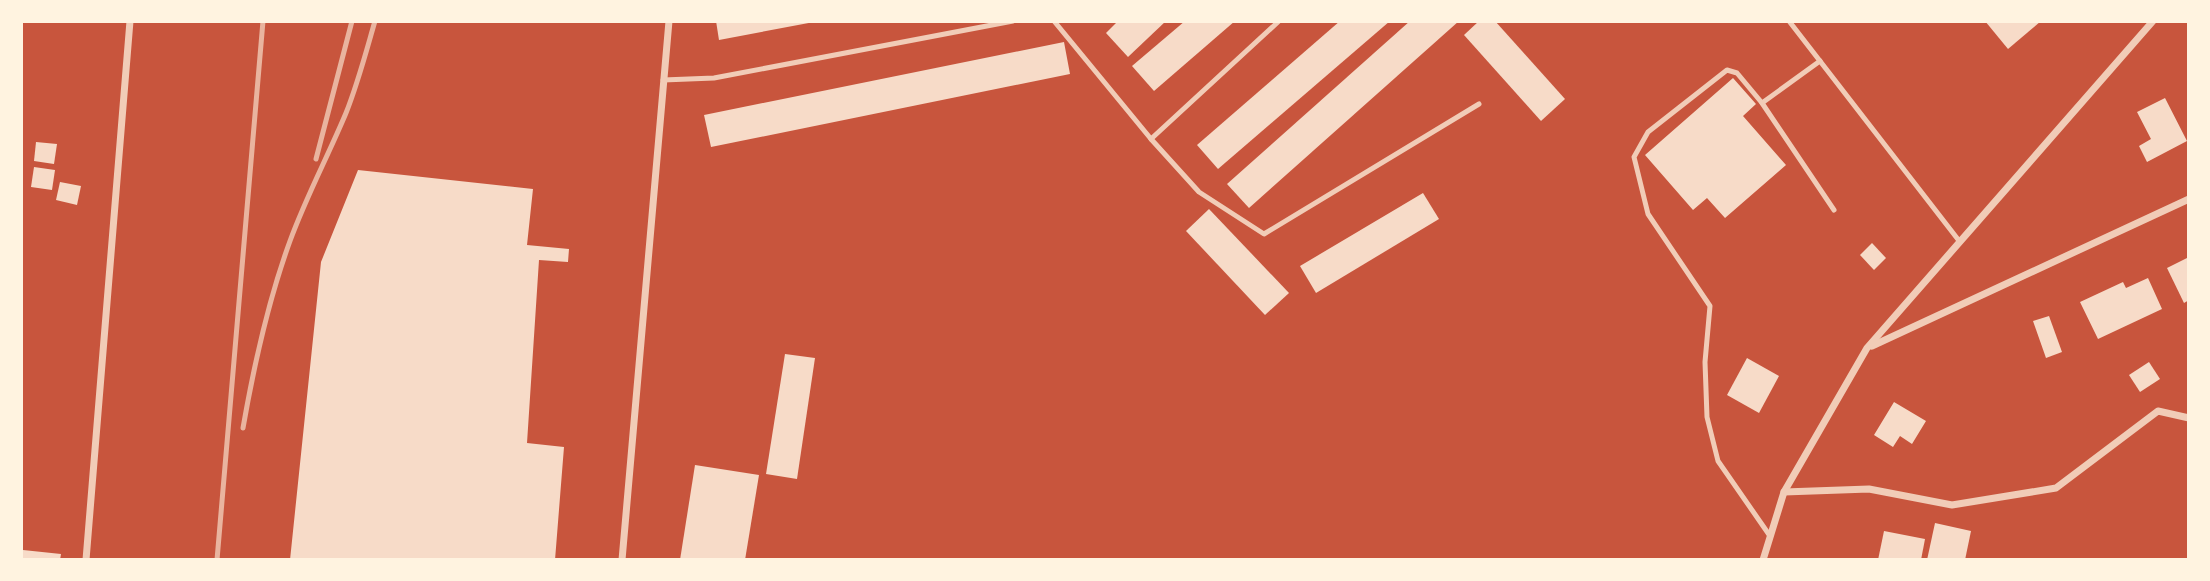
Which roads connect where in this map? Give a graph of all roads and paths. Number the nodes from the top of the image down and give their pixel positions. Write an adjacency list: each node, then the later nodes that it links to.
1 (130, 21): 20 (street)
2 (669, 21): 9 (street)
3 (1013, 21): 9 (lane)
4 (1054, 21): 12 (lane)
5 (1279, 21): 12 (lane)
6 (1789, 21): 8 (lane)
7 (2153, 21): 15 (street)
8 (1820, 61): 10 (lane); 15 (lane)
9 (663, 80): 21 (street)
10 (1762, 103): 14 (lane); 19 (lane)
11 (1479, 104): 12 (lane)
12 (1151, 139)
13 (2189, 199): 16 (street)
14 (1834, 210)
15 (1960, 242): 16 (street)
16 (1867, 348): 18 (street)
17 (2189, 418): 18 (street)
18 (1784, 492): 19 (street)
19 (1770, 537): 22 (street)
20 (86, 560)
21 (622, 560)
22 (1763, 560)

